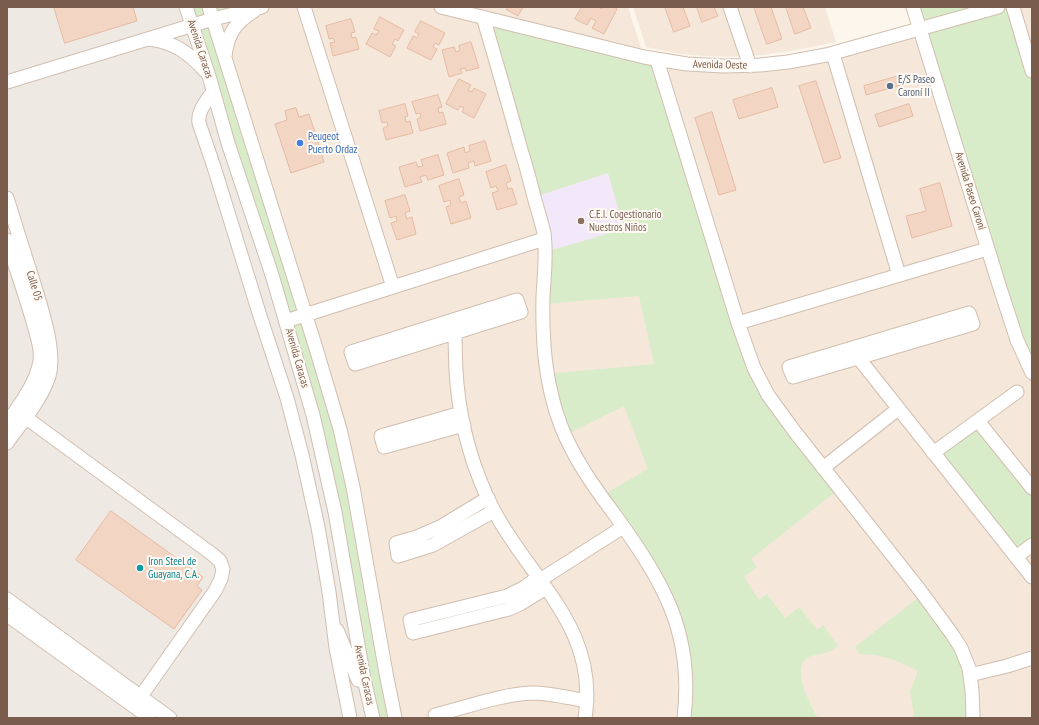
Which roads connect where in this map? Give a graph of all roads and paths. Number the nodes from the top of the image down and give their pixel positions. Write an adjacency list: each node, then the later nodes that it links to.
1 (186, 7): 11 (street, Avenida Caracas)
2 (261, 7): 9 (street); 15 (street)
3 (304, 7): 27 (street)
4 (441, 7): 10 (street, Avenida Oeste)
5 (730, 7): 17 (street)
6 (913, 7): 12 (street, Avenida Paseo Caroní)
7 (998, 7): 12 (street, Avenida Oeste)
8 (1013, 7): 18 (street)
9 (211, 13): 11 (street); 15 (street, Avenida Caracas)
10 (483, 17): 16 (street, Avenida Oeste); 23 (street)
11 (192, 25): 13 (street); 19 (street, Avenida Caracas)
12 (920, 28): 14 (street, Avenida Oeste); 25 (street, Avenida Paseo Caroní)
13 (148, 39): 19 (street); 20 (street)
14 (833, 54): 17 (street, Avenida Oeste); 26 (street)
15 (225, 58): 28 (street, Avenida Caracas)
16 (657, 60): 17 (street, Avenida Oeste); 30 (street)
17 (750, 66)
18 (1032, 71)
19 (209, 76): 21 (street, Avenida Caracas)
20 (7, 82)
21 (213, 91): 29 (street, Avenida Caracas); 48 (street)
22 (7, 198): 24 (street, Calle 05)
23 (544, 239): 27 (street); 49 (street)
24 (12, 245): 34 (street, Calle 05)
25 (987, 249): 26 (street); 33 (street, Avenida Paseo Caroní)
26 (899, 275): 30 (street)
27 (393, 287): 28 (street)
28 (306, 314): 29 (street); 67 (street, Avenida Caracas)
29 (286, 321): 43 (street, Avenida Caracas)
30 (738, 323): 44 (street)
31 (455, 326): 31 (street); 38 (street)
32 (855, 353): 32 (street); 36 (street)
33 (1032, 373)
34 (43, 374): 37 (street); 40 (street)
35 (1017, 392): 39 (street)
36 (898, 409): 42 (street); 44 (street)
37 (25, 417): 41 (street); 59 (street)
38 (463, 419): 38 (street); 46 (street)
39 (978, 421): 42 (street); 45 (street)
40 (7, 423)
41 (7, 443)
42 (933, 453): 51 (street)
43 (325, 465): 48 (street); 63 (street, Avenida Caracas)
44 (823, 468): 58 (street)
45 (1032, 488)
46 (488, 498): 47 (street); 47 (street)
47 (494, 511): 53 (street)
48 (318, 527): 56 (street)
49 (623, 527): 53 (street); 69 (street)
50 (1032, 545): 51 (street)
51 (1016, 557): 52 (street)
52 (1032, 577)
53 (541, 582): 53 (street); 60 (street)
54 (7, 599): 59 (street)
55 (7, 615): 59 (street)
56 (332, 621): 63 (street); 66 (street)
57 (1032, 658): 58 (street)
58 (970, 675): 70 (street)
59 (137, 701): 64 (street); 65 (street)
60 (587, 701): 61 (street); 68 (street)
61 (461, 713): 62 (street)
62 (435, 715)
63 (373, 717)
64 (150, 718)
65 (170, 718)
66 (350, 718)
67 (395, 718)
68 (585, 718)
69 (684, 718)
70 (973, 718)

